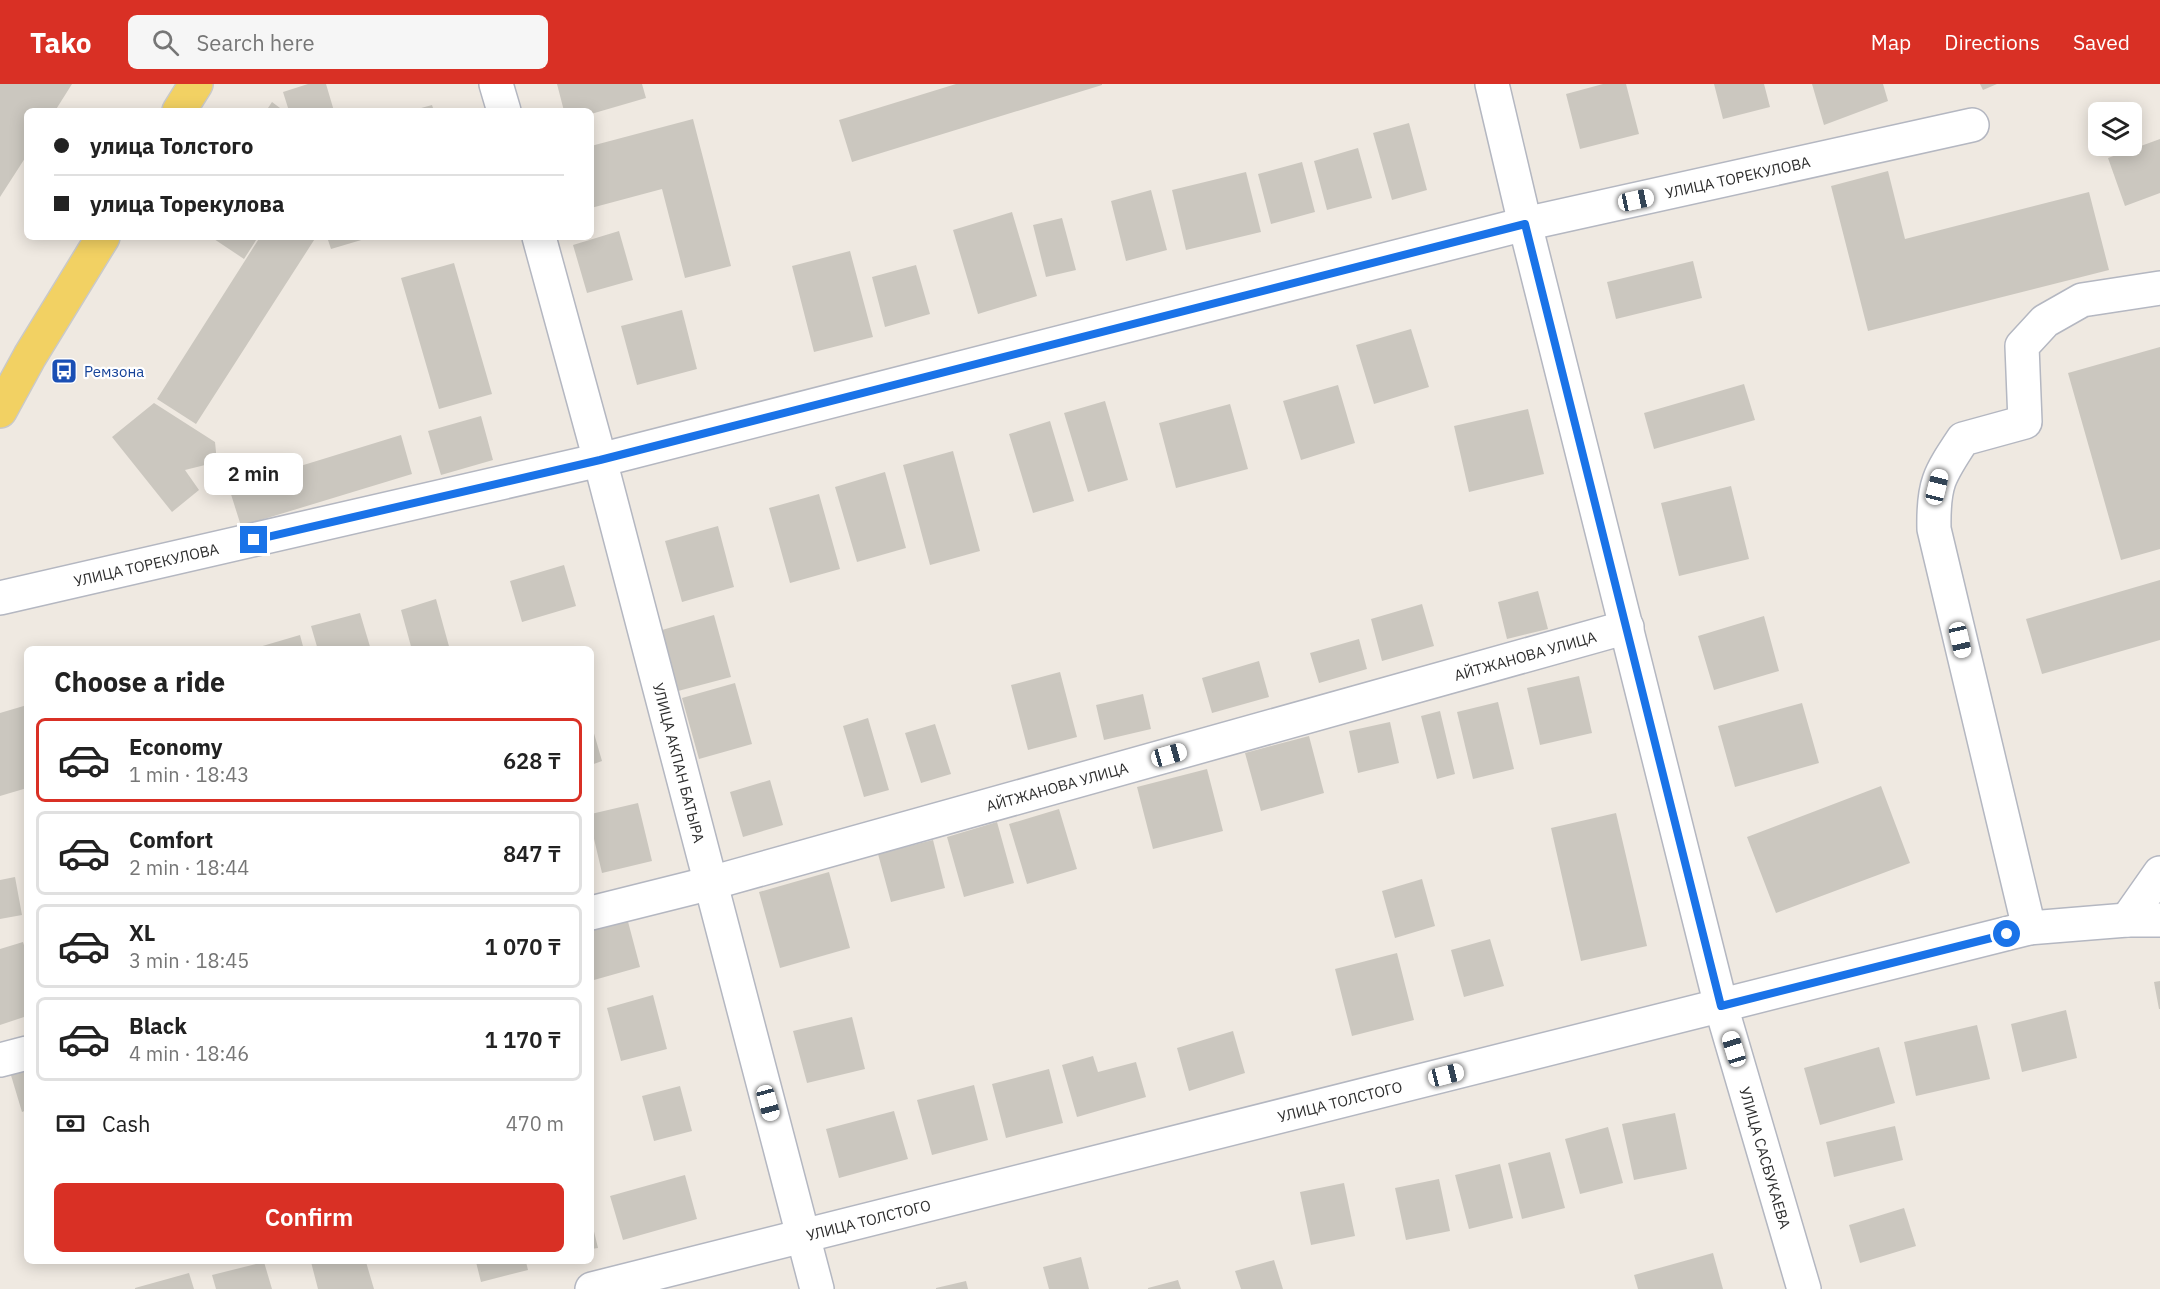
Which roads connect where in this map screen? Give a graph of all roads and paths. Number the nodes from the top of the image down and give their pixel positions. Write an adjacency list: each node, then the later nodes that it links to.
1 (196, 84): 4 (main road)
2 (496, 84): 5 (street)
3 (1492, 84): 7 (street, УЛИЦА САСБУКАЕВА)
4 (181, 108)
5 (503, 108)
6 (1972, 125): 7 (street, УЛИЦА ТОРЕКУЛОВА)
7 (1525, 224): 12 (street, УЛИЦА ТОРЕКУЛОВА); 14 (street, УЛИЦА САСБУКАЕВА)
8 (101, 240): 11 (main road)
9 (540, 240): 12 (street, УЛИЦА АКПАН БАТЫРА)
10 (2160, 288): 20 (street)
11 (0, 411)
12 (600, 460): 13 (street, УЛИЦА ТОРЕКУЛОВА); 16 (street, УЛИЦА АКПАН БАТЫРА)
13 (0, 598)
14 (1626, 627): 16 (street, АЙТЖАНОВА УЛИЦА); 21 (street, УЛИЦА САСБУКАЕВА)
15 (2160, 873): 18 (street)
16 (711, 883): 17 (street, АЙТЖАНОВА УЛИЦА); 24 (street, УЛИЦА АКПАН БАТЫРА)
17 (594, 912)
18 (2127, 920): 19 (street, УЛИЦА ТОЛСТОГО); 20 (street, УЛИЦА ТОЛСТОГО)
19 (2160, 920)
20 (2029, 928): 21 (street, УЛИЦА ТОЛСТОГО)
21 (1721, 1006): 24 (street, УЛИЦА ТОЛСТОГО); 27 (street, УЛИЦА САСБУКАЕВА)
22 (24, 1054): 23 (street)
23 (0, 1060)
24 (803, 1235): 25 (street, УЛИЦА ТОЛСТОГО); 26 (street, УЛИЦА АКПАН БАТЫРА)
25 (592, 1289)
26 (817, 1289)
27 (1804, 1289)

